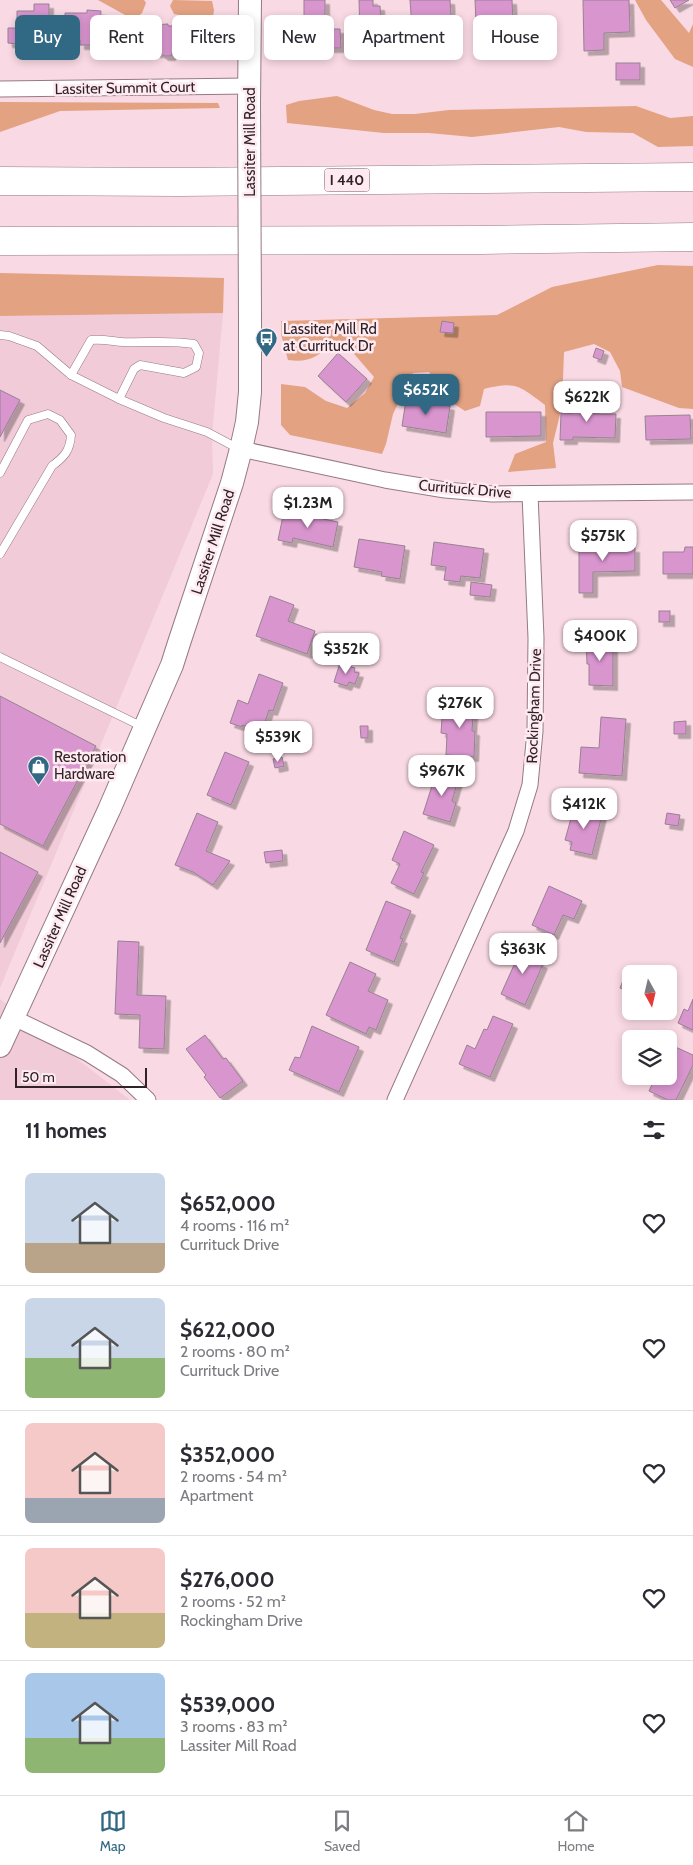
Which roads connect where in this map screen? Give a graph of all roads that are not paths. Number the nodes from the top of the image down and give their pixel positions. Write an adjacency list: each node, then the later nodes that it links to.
1 (250, 0): 3 (main road, Lassiter Mill Road)
2 (0, 89): 3 (street, Lassiter Summit Court)
3 (249, 96): 11 (main road, Lassiter Mill Road, bridge)
4 (693, 177): 5 (highway, I 440)
5 (0, 181)
6 (693, 237): 7 (highway)
7 (0, 241)
8 (0, 335): 9 (lane)
9 (71, 375): 10 (lane); 10 (lane)
10 (119, 399): 11 (lane)
11 (241, 450): 14 (street, Currituck Drive); 17 (main road, Lassiter Mill Road)
12 (0, 473): 15 (lane)
13 (693, 492): 14 (street, Currituck Drive)
14 (530, 494): 21 (street, Rockingham Drive)
15 (0, 554)
16 (0, 657): 17 (lane)
17 (145, 728): 18 (main road, Lassiter Mill Road)
18 (14, 1018): 19 (main road, Lassiter Mill Road); 20 (street)
19 (0, 1046)
20 (148, 1100)
21 (395, 1100)

